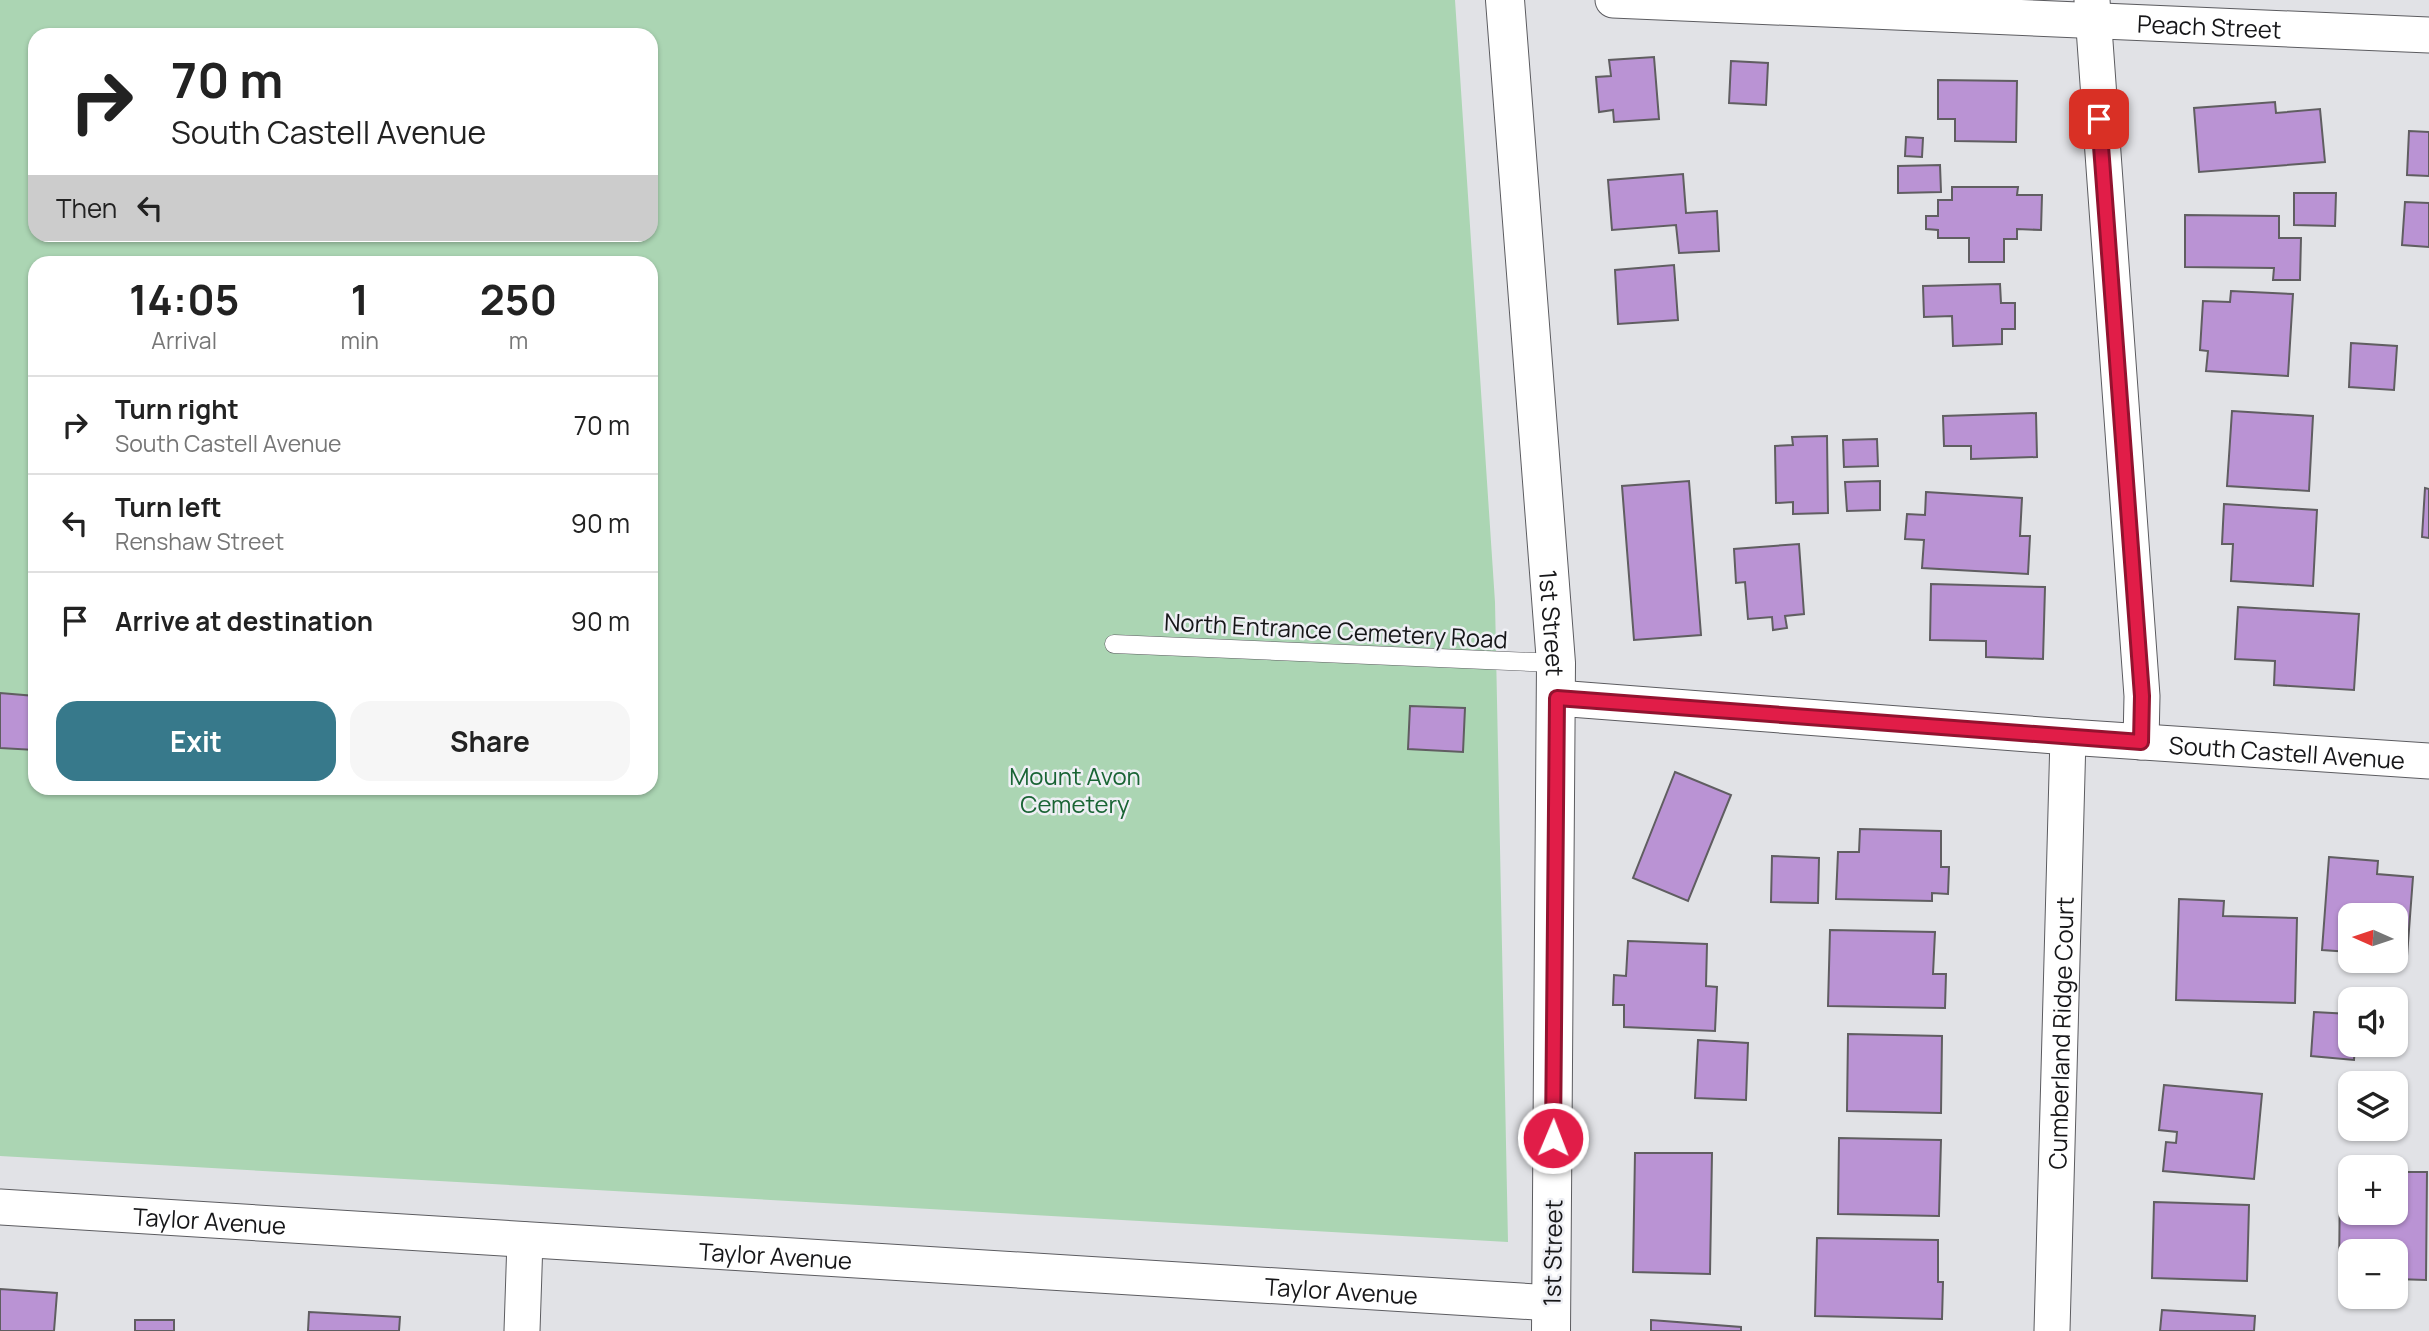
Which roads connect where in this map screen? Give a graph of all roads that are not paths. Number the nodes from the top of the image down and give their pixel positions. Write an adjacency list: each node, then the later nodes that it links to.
1 (1505, 0): 6 (street, 1st Street)
2 (1613, 0): 3 (street, Peach Street)
3 (2093, 10): 4 (street, Peach Street); 8 (street)
4 (2429, 35)
5 (1114, 644): 6 (lane, North Entrance Cemetery Road)
6 (1557, 681): 7 (street, South Castell Avenue); 12 (street, 1st Street)
7 (2068, 737): 8 (street, South Castell Avenue); 14 (street, Cumberland Ridge Court)
8 (2141, 742): 9 (street, South Castell Avenue)
9 (2429, 761)
10 (0, 1208): 11 (street, Taylor Avenue)
11 (525, 1240): 12 (street, Taylor Avenue); 13 (street)
12 (1552, 1317)
13 (522, 1331)
14 (2052, 1331)

